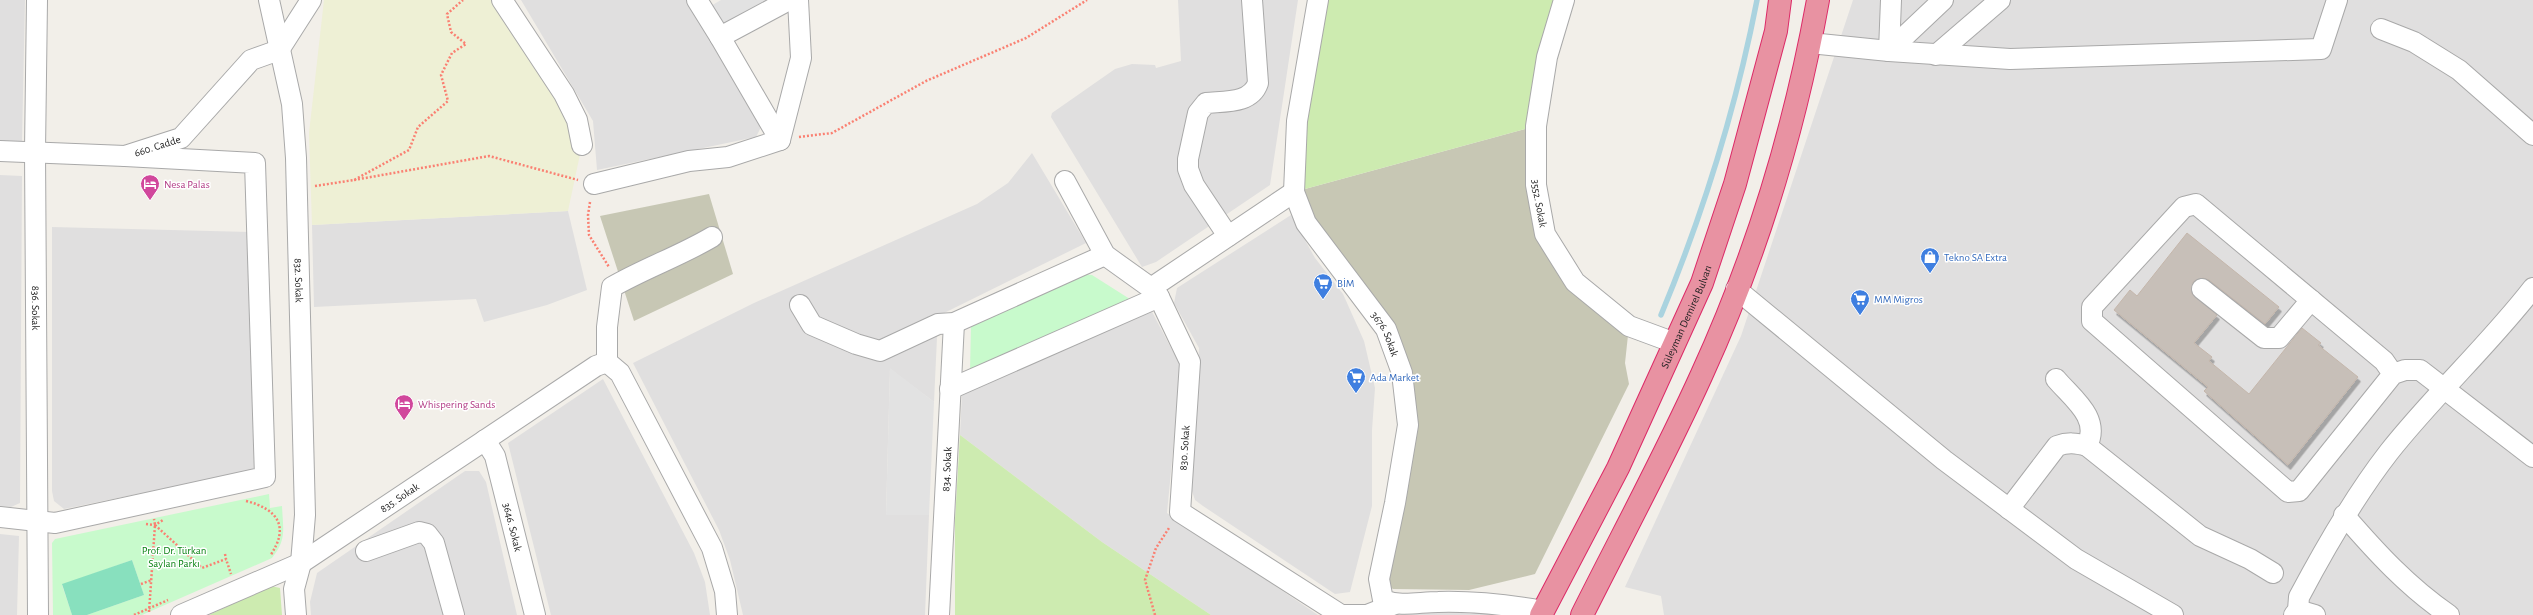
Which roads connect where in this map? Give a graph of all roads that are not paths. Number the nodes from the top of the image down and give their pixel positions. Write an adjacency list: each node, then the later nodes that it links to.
1 (37, 0): 27 (street, 836. Sokak)
2 (269, 0): 20 (street, 832. Sokak)
3 (311, 0): 20 (street)
4 (502, 0): 25 (street)
5 (697, 0): 18 (street)
6 (789, 0): 18 (street)
7 (798, 0): 24 (street)
8 (1252, 0): 33 (street)
9 (1318, 0): 31 (street, 3676. Sokak)
10 (1564, 0): 42 (street, 3552. Sokak)
11 (1780, 0): 42 (highway, Süleyman Demirel Bulvarı)
12 (1818, 0): 19 (highway)
13 (1891, 0): 21 (street)
14 (1943, 0): 21 (street)
15 (2000, 0): 22 (street)
16 (2337, 0): 22 (street)
17 (2381, 29): 23 (street)
18 (720, 37): 24 (street)
19 (1810, 43): 21 (street); 36 (highway)
20 (279, 50): 28 (street, 660. Cadde); 56 (street, 832. Sokak)
21 (1889, 51): 22 (street)
22 (1936, 55)
23 (2533, 136)
24 (780, 140): 30 (street)
25 (582, 145)
26 (0, 151): 27 (street, 660. Cadde)
27 (35, 152): 28 (street, 660. Cadde); 54 (street, 836. Sokak)
28 (125, 156): 54 (street)
29 (1065, 181): 34 (street, 830. Sokak)
30 (594, 184)
31 (1294, 192): 33 (street); 61 (street, 3676. Sokak)
32 (712, 236): 43 (street)
33 (1228, 236): 38 (street)
34 (1105, 255): 38 (street, 830. Sokak); 41 (street)
35 (2533, 288): 47 (street)
36 (1736, 289): 51 (street); 70 (highway)
37 (2202, 289): 39 (street)
38 (1155, 293): 46 (street); 61 (street, 830. Sokak)
39 (2311, 300): 44 (street); 44 (street)
40 (800, 305): 41 (street)
41 (954, 323): 46 (street, 834. Sokak)
42 (1675, 343): 62 (highway, Süleyman Demirel Bulvarı)
43 (607, 362): 48 (street, 835. Sokak); 68 (street)
44 (2393, 374): 47 (street)
45 (2056, 379): 49 (street)
46 (950, 389): 69 (street, 834. Sokak)
47 (2445, 389): 50 (street); 52 (street)
48 (485, 440): 56 (street, 835. Sokak); 67 (street, 3646. Sokak)
49 (2086, 446): 51 (street); 58 (street)
50 (2533, 457)
51 (2009, 509): 71 (street)
52 (2344, 515): 63 (street); 72 (street)
53 (0, 517): 54 (street)
54 (36, 521): 64 (street, 836. Sokak)
55 (366, 551): 66 (street)
56 (301, 564): 57 (street, 835. Sokak); 59 (street, 832. Sokak)
57 (265, 569): 59 (street); 60 (street, 835. Sokak)
58 (2273, 573)
59 (294, 589): 65 (street)
60 (176, 607)
61 (1392, 610): 62 (street)
62 (1542, 613)
63 (2302, 613)
64 (38, 615)
65 (296, 615)
66 (454, 615)
67 (535, 615)
68 (727, 615)
69 (939, 615)
70 (1582, 615)
71 (2173, 615)
72 (2449, 615)

